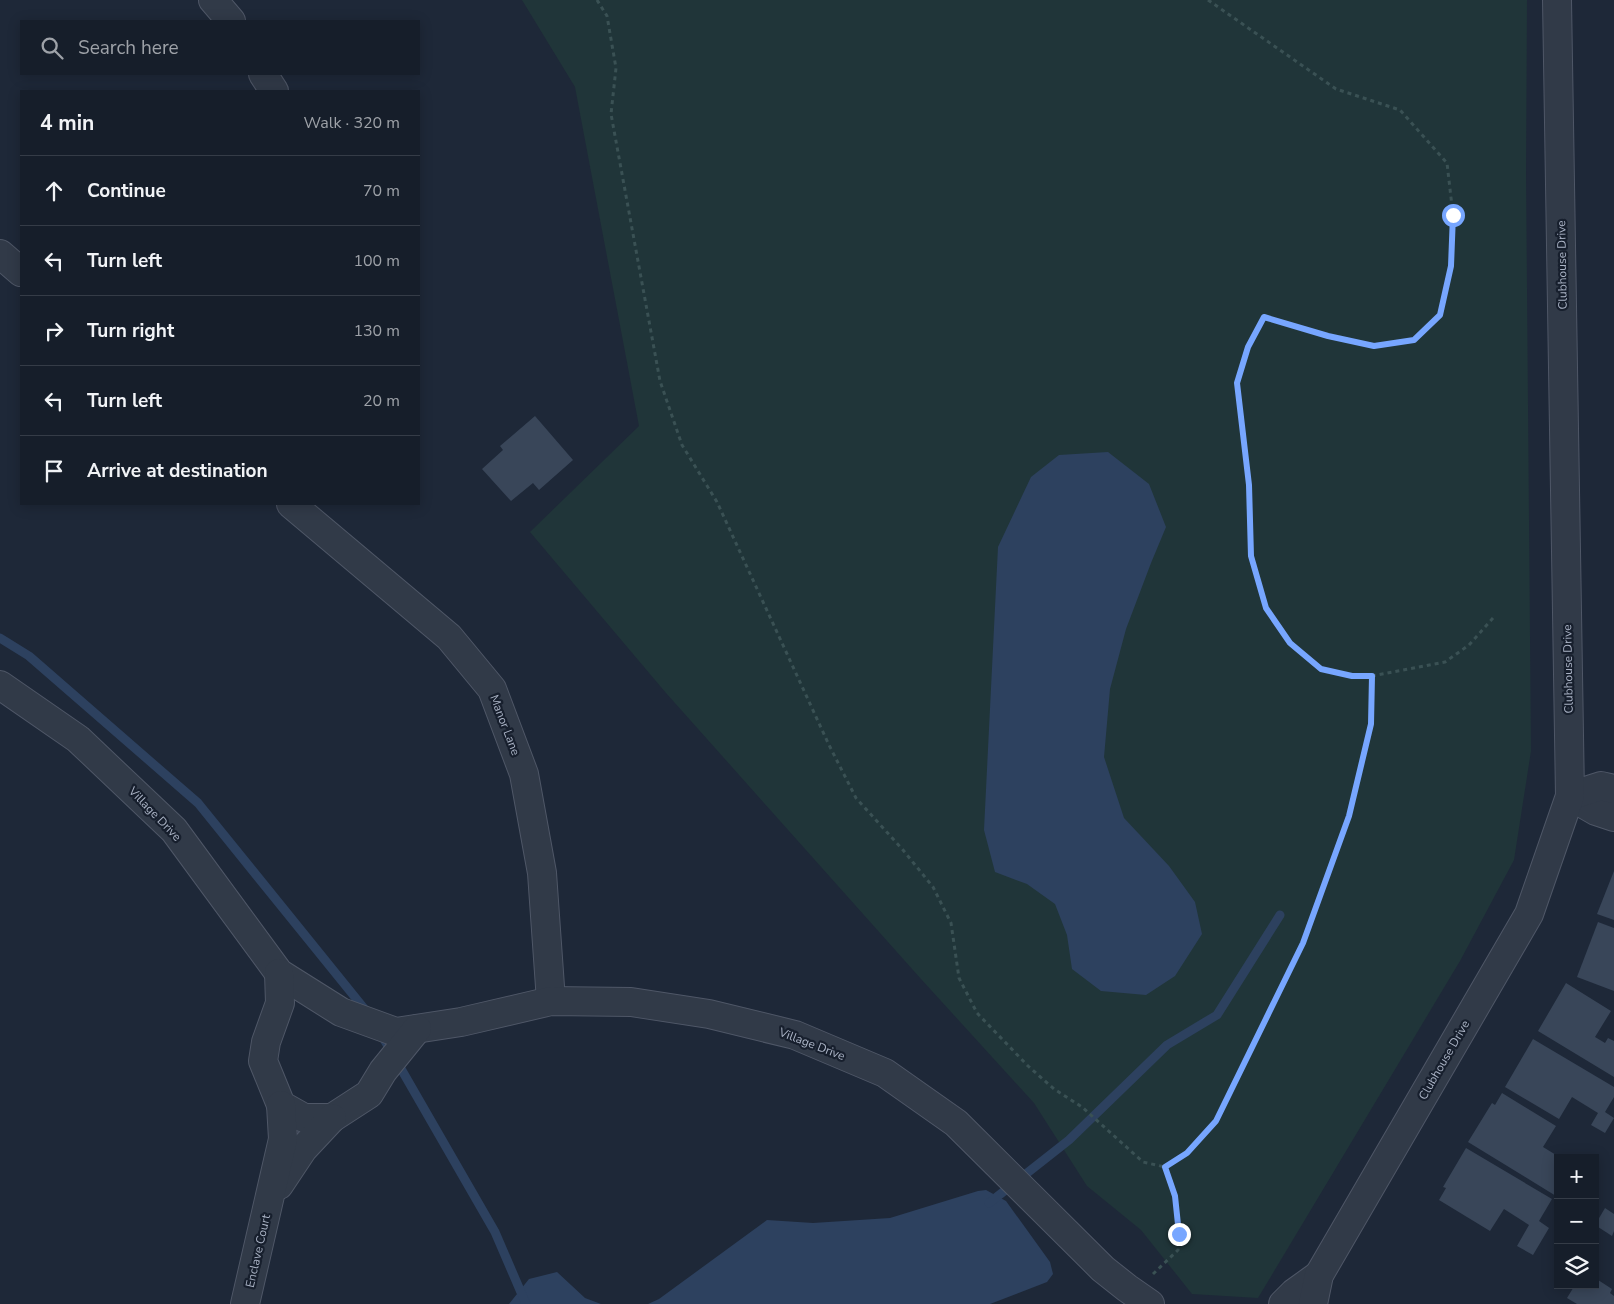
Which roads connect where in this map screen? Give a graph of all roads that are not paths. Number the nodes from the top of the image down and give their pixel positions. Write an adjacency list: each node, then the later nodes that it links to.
1 (213, 0): 3 (street)
2 (1557, 0): 11 (street, Clubhouse Drive)
3 (230, 20)
4 (264, 75): 5 (street)
5 (273, 90)
6 (0, 254): 7 (street)
7 (20, 271)
8 (292, 505): 15 (street, Manor Lane)
9 (0, 685): 13 (street, Village Drive)
10 (1614, 789): 11 (street)
11 (1570, 796): 12 (street); 24 (street, Clubhouse Drive)
12 (1614, 817)
13 (279, 972): 14 (street, Village Drive); 18 (street)
14 (323, 1001): 16 (street, Village Drive); 18 (street)
15 (551, 1001): 17 (street, Village Drive); 23 (street, Village Drive)
16 (358, 1018): 17 (street, Village Drive); 19 (street)
17 (417, 1029): 19 (street)
18 (266, 1042): 20 (street)
19 (374, 1085): 21 (street)
20 (280, 1105): 21 (street); 22 (street, Enclave Court)
21 (332, 1118): 22 (street, Enclave Court)
22 (270, 1199): 25 (street, Enclave Court)
23 (1103, 1268): 26 (street, Village Drive); 27 (street, Village Drive)
24 (1319, 1275): 28 (street, Clubhouse Drive); 29 (street, Clubhouse Drive)
25 (245, 1304)
26 (1125, 1304)
27 (1150, 1304)
28 (1283, 1304)
29 (1314, 1304)

